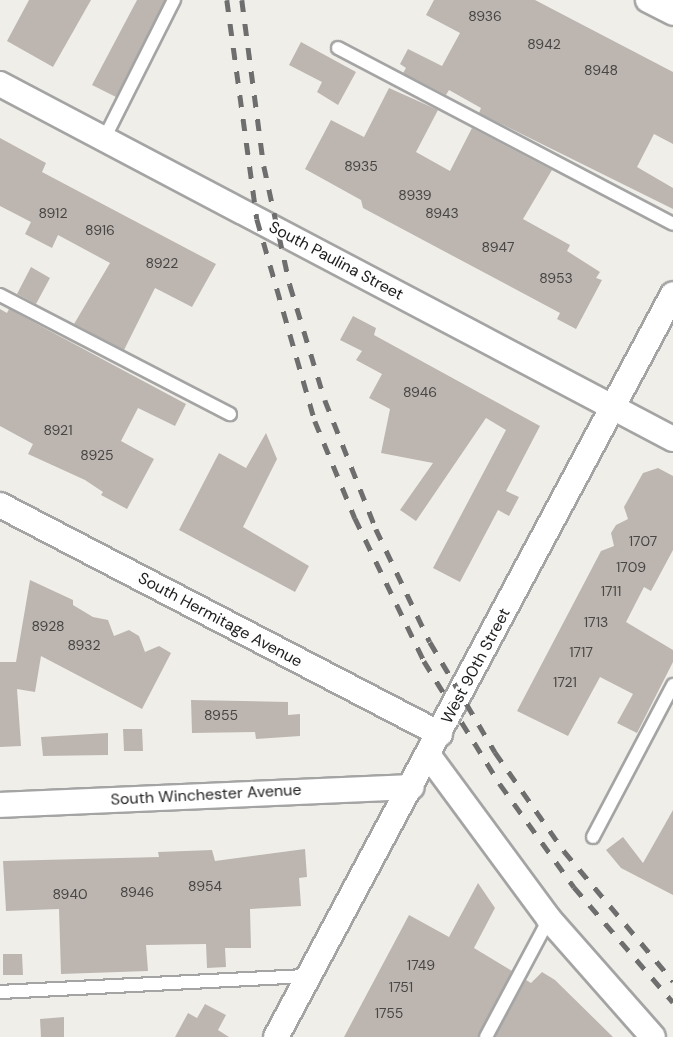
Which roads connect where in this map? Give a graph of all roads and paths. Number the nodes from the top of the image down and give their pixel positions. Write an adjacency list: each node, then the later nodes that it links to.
1 (174, 0): 6 (lane)
2 (648, 0): 3 (street)
3 (673, 13)
4 (338, 48): 7 (lane)
5 (0, 84): 6 (street, South Paulina Street)
6 (104, 139): 10 (street, South Paulina Street)
7 (673, 224)
8 (673, 294): 10 (street, West 90th Street)
9 (0, 295): 11 (lane)
10 (613, 407): 12 (street, South Paulina Street); 15 (street, West 90th Street)
11 (230, 414)
12 (673, 439)
13 (0, 505): 15 (street, South Hermitage Avenue)
14 (673, 685): 18 (lane)
15 (434, 745): 16 (street, West 90th Street); 19 (street, South Hermitage Avenue)
16 (412, 786): 17 (street, South Winchester Avenue); 20 (street, West 90th Street)
17 (0, 805)
18 (593, 837)
19 (549, 919): 23 (lane); 24 (street, South Hermitage Avenue)
20 (309, 976): 21 (lane); 22 (street, West 90th Street)
21 (0, 992)
22 (276, 1037)
23 (486, 1037)
24 (653, 1037)

